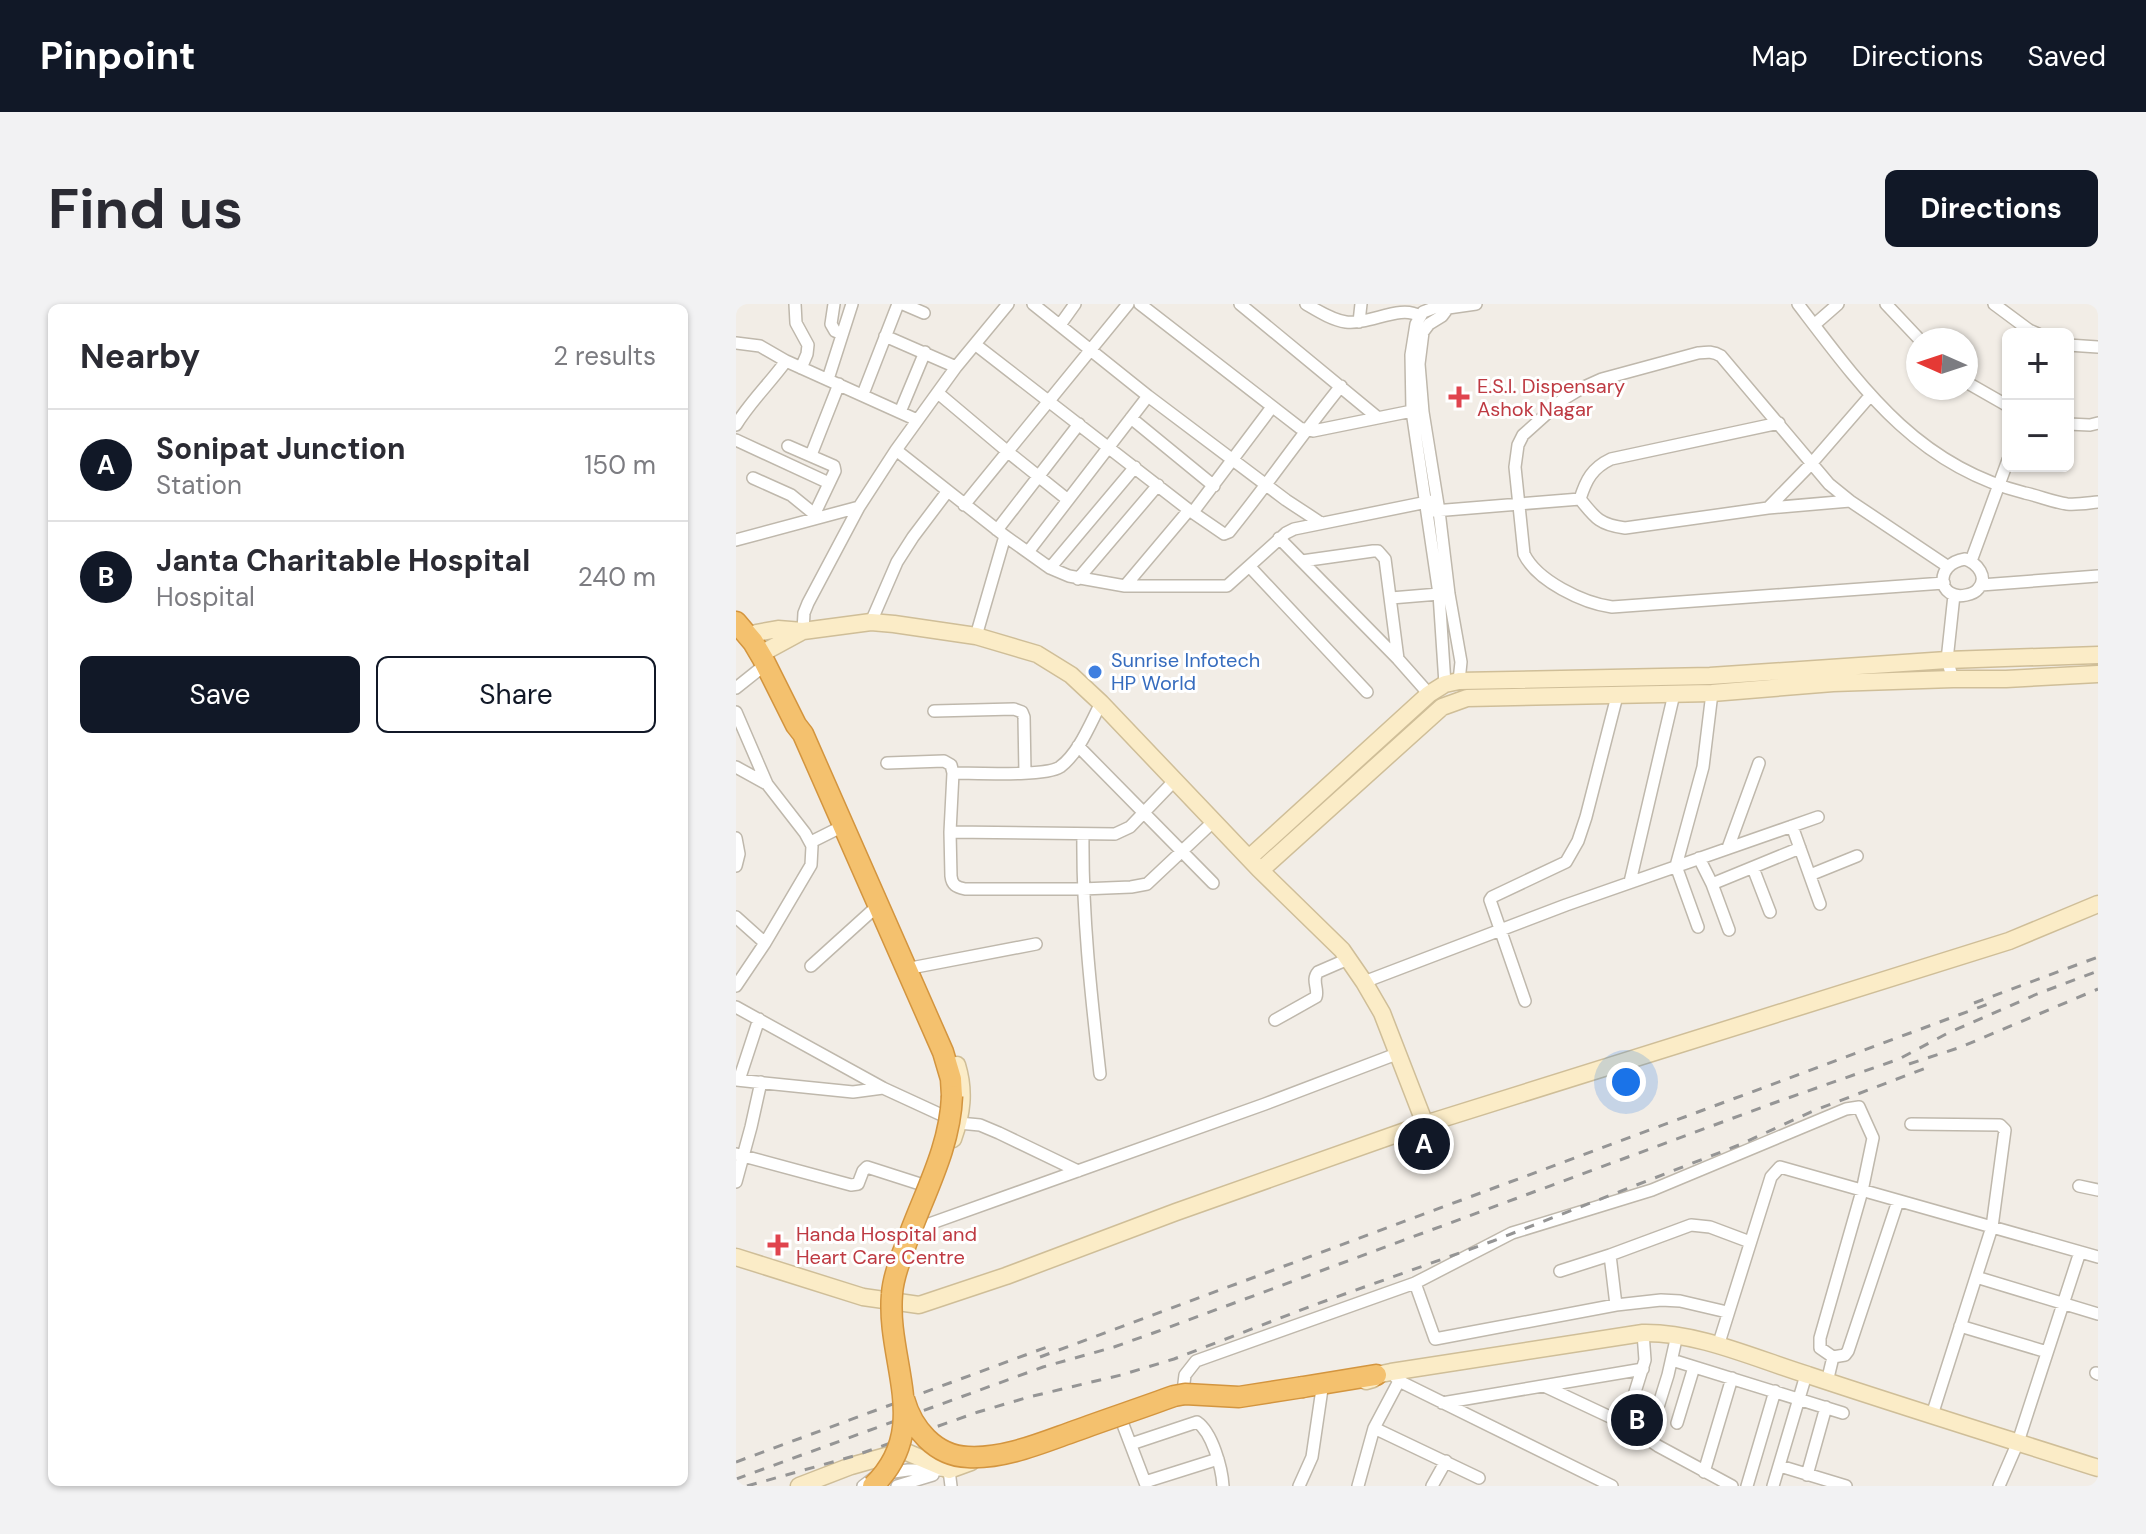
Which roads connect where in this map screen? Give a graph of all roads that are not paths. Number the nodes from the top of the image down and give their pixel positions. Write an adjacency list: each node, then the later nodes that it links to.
1 (795, 304): 36 (street)
2 (834, 304): 26 (street)
3 (852, 304): 26 (street)
4 (900, 304): 19 (street); 27 (street)
5 (1007, 304): 29 (street)
6 (1033, 304): 22 (street)
7 (1075, 304): 22 (street)
8 (1128, 304): 32 (street)
9 (1140, 304): 46 (street)
10 (1240, 304): 38 (street)
11 (1306, 304): 21 (street)
12 (1361, 304): 21 (street)
13 (1476, 304): 18 (street)
14 (1798, 304): 23 (street)
15 (1838, 304): 23 (street)
16 (1886, 304): 24 (street)
17 (1994, 304): 25 (street)
18 (1448, 308): 20 (street); 82 (street)
19 (924, 313)
20 (1419, 316): 21 (street); 47 (street)
21 (1359, 322)
22 (1060, 325): 32 (street)
23 (1814, 325): 43 (street)
24 (1909, 328)
25 (2026, 328)
26 (842, 334): 37 (street)
27 (885, 336): 33 (street); 41 (street)
28 (736, 343): 34 (street)
29 (976, 345): 35 (street); 44 (street)
30 (2074, 345): 31 (street)
31 (2098, 347)
32 (1090, 351): 42 (street); 44 (street)
33 (925, 352): 35 (street); 48 (street)
34 (786, 361): 36 (street); 56 (street)
35 (956, 367): 40 (street)
36 (801, 368): 37 (street)
37 (833, 382): 41 (street); 63 (street)
38 (1341, 386): 49 (street); 57 (street)
39 (1978, 389): 45 (street)
40 (938, 393): 51 (street); 62 (street)
41 (863, 394): 48 (street)
42 (1148, 396): 50 (street); 64 (street)
43 (1870, 396): 65 (street); 74 (street)
44 (1048, 401): 54 (street); 62 (street)
45 (2002, 403)
46 (1272, 407): 57 (street); 64 (street)
47 (1412, 411): 49 (street); 82 (street)
48 (900, 412): 51 (street)
49 (1377, 417): 57 (street)
50 (1131, 418): 60 (street); 73 (street)
51 (917, 420): 61 (street)
52 (1779, 423): 65 (street); 76 (street); 81 (street)
53 (2098, 423): 55 (street)
54 (1079, 424): 60 (street); 68 (street)
55 (2074, 424)
56 (736, 425)
57 (1306, 430): 72 (street)
58 (736, 440): 70 (street)
59 (788, 446): 63 (street)
60 (1108, 447): 66 (street); 77 (street)
61 (896, 450): 75 (street); 83 (street)
62 (1008, 452): 68 (street); 80 (street)
63 (811, 455): 70 (street)
64 (1233, 460): 72 (street); 73 (street)
65 (1811, 464): 78 (street); 84 (street)
66 (1135, 467): 71 (street); 96 (street)
67 (2003, 472): 74 (street)
68 (1039, 476): 77 (street); 88 (street)
69 (753, 478): 86 (street)
70 (829, 483): 86 (street)
71 (1158, 485): 85 (street); 98 (street)
72 (1267, 485): 85 (street); 87 (street)
73 (1214, 486): 85 (street)
74 (1997, 486): 79 (street); 93 (street)
75 (947, 492): 80 (street); 107 (street)
76 (1580, 499): 81 (street); 84 (street)
77 (1068, 500): 91 (street)
78 (1850, 501): 84 (street); 94 (street)
79 (2098, 502)
80 (964, 505): 88 (street)
81 (1518, 505): 82 (street); 99 (street)
82 (1433, 506): 87 (street); 102 (street); 116 (street)
83 (859, 507): 86 (street); 108 (street)
84 (1768, 508)
85 (1191, 511): 101 (street)
86 (816, 516): 90 (street)
87 (1321, 523): 89 (street)
88 (1001, 533): 91 (street); 109 (street)
89 (1279, 538): 92 (street); 95 (street)
90 (736, 540)
91 (1028, 552): 96 (street)
92 (1302, 561): 104 (street); 112 (street)
93 (1971, 561): 94 (street); 100 (street)
94 (1947, 566): 99 (street)
95 (1250, 567): 101 (street); 118 (street)
96 (1050, 568): 98 (street)
97 (2098, 576): 100 (street)
98 (1078, 579): 101 (street)
99 (1944, 583): 103 (street)
100 (1981, 585): 103 (street)
101 (1125, 586)
102 (1439, 594): 104 (street); 116 (street)
103 (1954, 595): 113 (street)
104 (1391, 598): 112 (street)
105 (736, 606): 110 (highway)
106 (736, 622): 110 (highway)
107 (871, 622): 108 (street); 109 (street)
108 (803, 631): 110 (street)
109 (976, 636): 123 (street)
110 (761, 647): 117 (street); 137 (highway)
111 (2098, 655): 113 (street)
112 (1398, 659): 120 (street)
113 (1947, 660): 115 (street); 116 (street)
114 (2098, 674): 115 (street)
115 (1953, 679): 119 (street)
116 (1452, 682): 120 (street)
117 (736, 688)
118 (1367, 692)
119 (1712, 693): 121 (street); 150 (street)
120 (1429, 694): 147 (street)
121 (1674, 694): 122 (street); 155 (street)
122 (1617, 696): 152 (street); 166 (street)
123 (1101, 703): 126 (street); 132 (street)
124 (934, 711): 131 (street)
125 (736, 712): 133 (street)
126 (1078, 746): 131 (street); 134 (street)
127 (887, 763): 130 (street)
128 (1759, 763): 143 (street)
129 (736, 767): 133 (street)
130 (953, 773): 131 (street); 139 (street)
131 (1025, 773)
132 (1176, 779): 134 (street); 136 (street)
133 (767, 784): 142 (street)
134 (1144, 814): 140 (street); 145 (street)
135 (1818, 817): 138 (street)
136 (1214, 821): 145 (street); 147 (street)
137 (843, 826): 142 (street); 153 (highway)
138 (1792, 826): 143 (street); 144 (street)
139 (950, 832): 140 (street); 158 (street)
140 (1083, 834): 158 (street)
141 (736, 838): 149 (street)
142 (811, 842): 167 (street)
143 (1728, 848): 148 (street)
144 (1800, 848): 151 (street); 154 (street)
145 (1183, 851): 156 (street); 158 (street)
146 (1857, 856): 154 (street)
147 (1249, 858): 152 (street)
148 (1699, 858): 150 (street); 157 (street)
149 (736, 866)
150 (1676, 866): 155 (street); 164 (street)
151 (1753, 868): 157 (street); 162 (street)
152 (1261, 870): 169 (street)
153 (863, 871): 161 (street); 170 (highway)
154 (1810, 875): 159 (street)
155 (1630, 882): 166 (street)
156 (1213, 883)
157 (1712, 884): 165 (street)
158 (1082, 889): 179 (street)
159 (1820, 904)
160 (2098, 904): 184 (street)
161 (874, 909): 171 (street); 183 (street)
162 (1770, 912)
163 (736, 917): 167 (street)
164 (1698, 927)
165 (1729, 930)
166 (1501, 931): 172 (street); 174 (street)
167 (765, 943): 173 (street)
168 (1036, 944): 170 (street)
169 (1348, 959): 172 (street); 177 (street)
170 (908, 961): 183 (street); 227 (highway, bridge)
171 (811, 966)
172 (1364, 982): 178 (street)
173 (736, 986)
174 (1525, 1001)
175 (736, 1007): 176 (street)
176 (759, 1019): 180 (street); 182 (street)
177 (1275, 1020)
178 (1399, 1053): 184 (street); 187 (street)
179 (1100, 1074)
180 (738, 1080): 181 (street)
181 (761, 1082): 182 (street); 186 (street)
182 (883, 1088): 183 (street)
183 (951, 1120): 187 (street); 189 (street); 195 (street)
184 (1425, 1124): 205 (street)
185 (1911, 1124): 194 (street)
186 (740, 1156): 188 (street); 189 (street)
187 (1078, 1171): 195 (street)
188 (736, 1182)
189 (920, 1184): 204 (street)
190 (2079, 1186): 191 (street)
191 (2098, 1190)
192 (1862, 1191): 193 (street); 196 (street); 203 (street); 215 (street)
193 (1898, 1201): 194 (street); 215 (street)
194 (1992, 1227): 197 (street); 202 (street)
195 (918, 1228): 205 (street)
196 (1750, 1242): 198 (street); 208 (street)
197 (2080, 1252): 200 (street); 206 (street)
198 (1610, 1255): 201 (street); 207 (street)
199 (736, 1257): 204 (street)
200 (2098, 1257)
201 (1560, 1271)
202 (1976, 1277): 206 (street); 210 (street)
203 (1415, 1283): 207 (street); 226 (street)
204 (883, 1300): 205 (street)
205 (901, 1303)
206 (2063, 1303): 209 (street); 214 (street)
207 (1616, 1305): 208 (street)
208 (1727, 1312): 213 (street)
209 (2098, 1314)
210 (1960, 1326): 214 (street); 232 (street)
211 (1643, 1333): 212 (street); 218 (street); 220 (street)
212 (1677, 1335): 213 (street); 216 (street)
213 (1718, 1346): 219 (street)
214 (2047, 1352): 238 (street)
215 (1833, 1357): 222 (street)
216 (1672, 1360): 217 (street); 237 (street)
217 (1694, 1367): 221 (street); 234 (street)
218 (1643, 1369): 223 (street); 235 (street)
219 (1806, 1375): 222 (street); 228 (street)
220 (1389, 1376): 224 (highway); 226 (street); 229 (street); 236 (street)
221 (1732, 1378): 225 (street); 245 (street)
222 (1827, 1382): 232 (street)
223 (1544, 1386): 229 (street); 235 (street)
224 (1313, 1388): 226 (street); 227 (highway, bridge); 256 (street)
225 (1775, 1391): 228 (street); 261 (street)
226 (1182, 1393): 233 (street); 242 (street)
227 (904, 1399): 253 (highway, bridge)
228 (1799, 1399): 230 (street); 243 (street)
229 (1442, 1403): 249 (street)
230 (1826, 1407): 231 (street); 246 (street)
231 (1843, 1413)
232 (1932, 1415): 238 (street)
233 (1122, 1422): 239 (street); 242 (street)
234 (1677, 1423)
235 (1625, 1424): 237 (street)
236 (1374, 1428): 241 (street); 257 (street)
237 (1648, 1439): 245 (street)
238 (2018, 1442): 244 (street); 264 (street)
239 (1131, 1444): 240 (street); 250 (street)
240 (1218, 1459): 250 (street); 255 (street)
241 (1446, 1461): 248 (street); 258 (street)
242 (971, 1462): 247 (street)
243 (1780, 1466): 246 (street); 262 (street)
244 (2098, 1468)
245 (1704, 1472): 260 (street)
246 (1807, 1475): 263 (street)
247 (950, 1478): 251 (street); 252 (street); 254 (street)
248 (1479, 1478)
249 (1590, 1481): 259 (street)
250 (1145, 1484)
251 (799, 1486)
252 (863, 1486)
253 (873, 1486)
254 (897, 1486)
255 (1223, 1486)
256 (1299, 1486)
257 (1358, 1486)
258 (1432, 1486)
259 (1612, 1486)
260 (1732, 1486)
261 (1747, 1486)
262 (1773, 1486)
263 (1846, 1486)
264 (1999, 1486)

